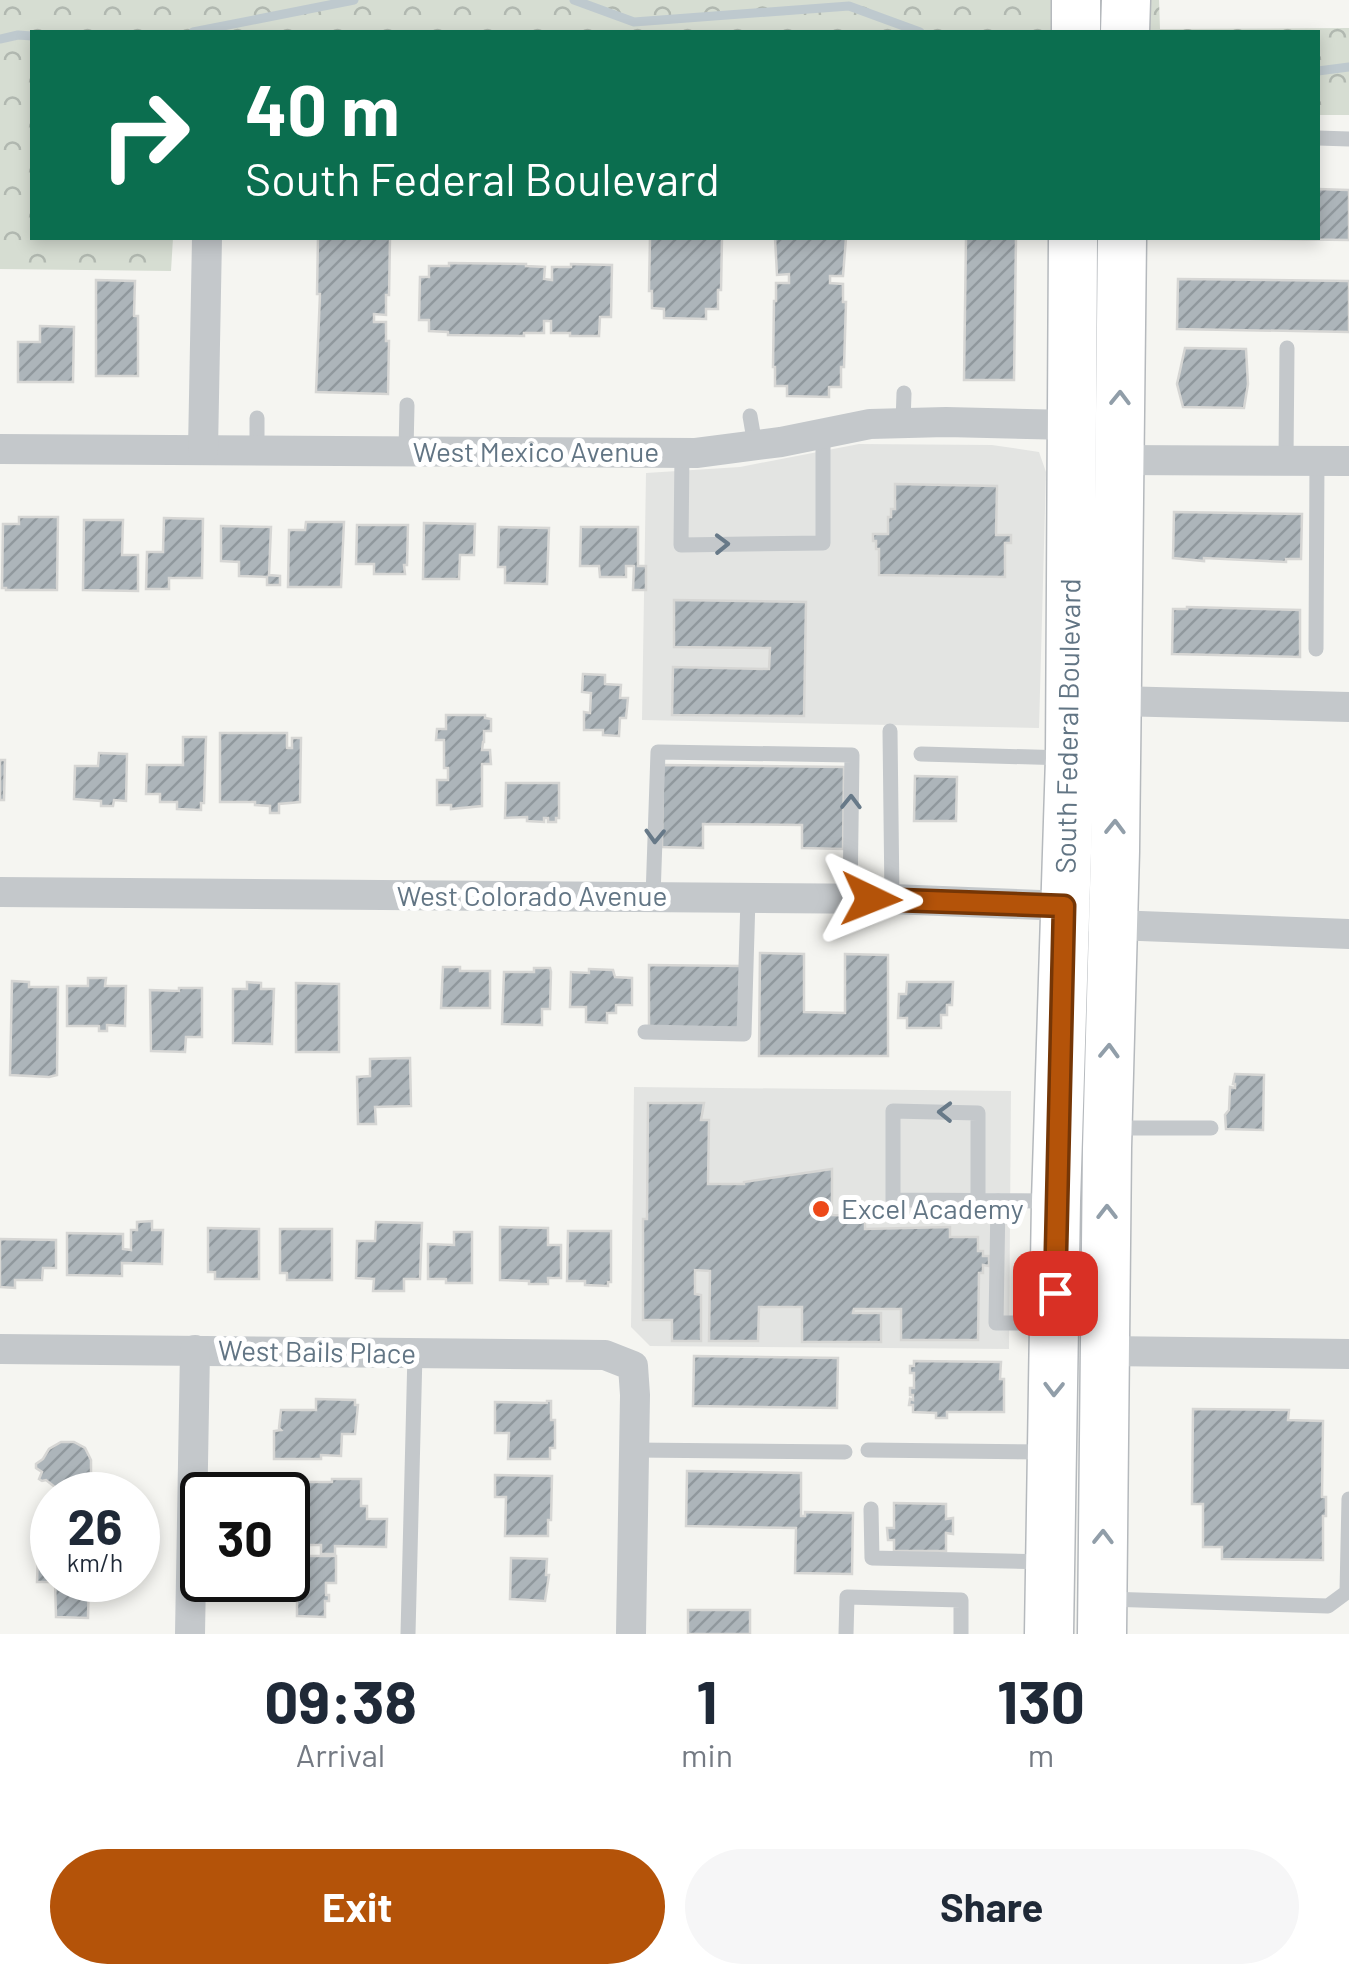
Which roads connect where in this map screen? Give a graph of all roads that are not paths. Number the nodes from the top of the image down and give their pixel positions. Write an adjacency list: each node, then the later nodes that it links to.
1 (1076, 0): 3 (main road)
2 (1126, 0): 4 (main road)
3 (1076, 30)
4 (1126, 30)
5 (1320, 138): 6 (lane)
6 (1349, 138)
7 (207, 240): 18 (street)
8 (1073, 240): 15 (main road, South Federal Boulevard)
9 (1122, 240): 22 (main road, South Federal Boulevard, one-way to 9)
10 (1287, 348): 23 (lane)
11 (904, 393): 14 (lane)
12 (407, 405): 20 (lane)
13 (257, 418): 19 (lane)
14 (903, 424): 15 (street, West Mexico Avenue); 16 (street, West Mexico Avenue)
15 (1070, 425): 31 (main road, South Federal Boulevard)
16 (822, 434): 21 (street, West Mexico Avenue); 21 (lane, one-way to 16)
17 (0, 449): 18 (street, West Mexico Avenue)
18 (204, 450): 19 (street, West Mexico Avenue)
19 (257, 450): 20 (street, West Mexico Avenue)
20 (406, 451): 21 (street, West Mexico Avenue)
21 (682, 453)
22 (1119, 460): 23 (street); 27 (main road, South Federal Boulevard)
23 (1286, 460): 24 (street)
24 (1318, 460): 25 (street); 26 (lane)
25 (1349, 461)
26 (1316, 650)
27 (1117, 701): 28 (street); 38 (main road, South Federal Boulevard, one-way to 27)
28 (1349, 707)
29 (890, 731): 36 (lane)
30 (921, 754): 31 (lane)
31 (1070, 758): 37 (main road, South Federal Boulevard)
32 (0, 892): 33 (street, West Colorado Avenue)
33 (653, 897): 34 (street, West Colorado Avenue); 35 (lane, one-way to 33)
34 (748, 898): 35 (street, West Colorado Avenue); 40 (lane)
35 (850, 899): 36 (street, West Colorado Avenue)
36 (892, 899): 37 (street, West Colorado Avenue)
37 (1064, 906): 38 (street, West Colorado Avenue); 45 (main road, South Federal Boulevard)
38 (1114, 925): 39 (street, West Colorado Avenue); 41 (main road, South Federal Boulevard, one-way to 38)
39 (1349, 934)
40 (646, 1032)
41 (1107, 1128): 42 (lane); 49 (main road, South Federal Boulevard, one-way to 41)
42 (1211, 1128)
43 (978, 1201): 43 (lane, one-way to 43); 44 (lane)
44 (998, 1201): 45 (lane); 46 (lane)
45 (1056, 1201): 46 (main road, South Federal Boulevard)
46 (1054, 1324): 55 (main road, South Federal Boulevard, one-way to 55)
47 (0, 1350): 48 (street, West Bails Place)
48 (195, 1350): 50 (street, West Bails Place); 62 (street)
49 (1106, 1351): 51 (street); 61 (main road, South Federal Boulevard, one-way to 49)
50 (415, 1353): 52 (street, West Bails Place); 63 (lane)
51 (1349, 1354)
52 (634, 1450): 54 (lane); 64 (street)
53 (868, 1450): 55 (lane)
54 (845, 1452)
55 (1053, 1452): 59 (main road, South Federal Boulevard)
56 (1349, 1499): 58 (lane)
57 (871, 1509): 59 (lane)
58 (1349, 1518): 60 (lane)
59 (1051, 1562): 67 (main road, South Federal Boulevard)
60 (1348, 1592): 61 (lane)
61 (1102, 1617)
62 (190, 1634)
63 (408, 1634)
64 (631, 1634)
65 (846, 1634): 66 (lane)
66 (961, 1634)
67 (1050, 1634)

